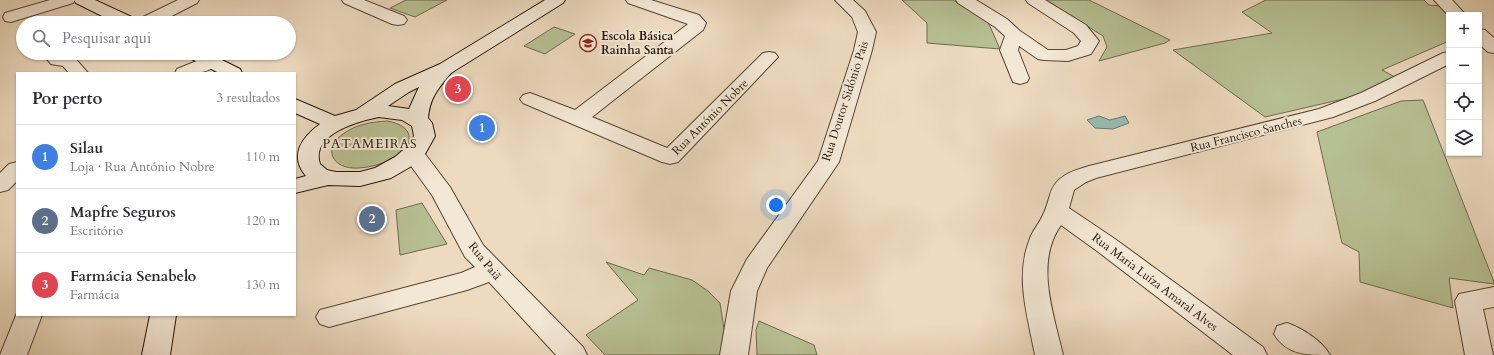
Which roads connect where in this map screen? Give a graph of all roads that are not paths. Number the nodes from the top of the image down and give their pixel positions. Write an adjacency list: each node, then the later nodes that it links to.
1 (33, 0): 17 (street)
2 (67, 0): 13 (street)
3 (82, 0): 14 (street)
4 (191, 0): 15 (street)
5 (350, 0): 16 (street)
6 (557, 0): 23 (street)
7 (634, 0): 31 (street)
8 (843, 0): 50 (street, Rua Doutor Sidónio Pais)
9 (964, 0): 18 (street)
10 (1034, 0): 18 (street)
11 (1442, 0): 12 (street)
12 (1455, 12)
13 (26, 16)
14 (115, 16)
15 (159, 16)
16 (394, 19)
17 (11, 22)
18 (1014, 35): 27 (street)
19 (769, 57): 31 (street, Rua António Nobre)
20 (1446, 58): 40 (street, Rua Francisco Sanches)
21 (57, 60): 24 (street)
22 (211, 61): 25 (street); 26 (street)
23 (447, 68): 30 (street); 32 (street)
24 (78, 72)
25 (186, 72)
26 (231, 72)
27 (1020, 78)
28 (530, 99): 31 (street, Rua António Nobre)
29 (296, 105): 33 (street)
30 (363, 114): 32 (street); 33 (street)
31 (578, 118)
32 (418, 119): 35 (street)
33 (335, 124): 34 (street)
34 (303, 150): 37 (street)
35 (414, 155): 37 (street); 41 (street, Rua Paiã)
36 (16, 170): 38 (street)
37 (326, 178): 39 (street)
38 (0, 185)
39 (296, 186)
40 (1056, 211): 51 (street, Rua Francisco Sanches); 52 (street, Rua Maria Luíza Amaral Alves)
41 (491, 271): 45 (street); 49 (street, Rua Paiã)
42 (1494, 297): 54 (street)
43 (29, 316): 47 (street)
44 (163, 316): 48 (street)
45 (329, 317)
46 (1287, 334): 53 (street)
47 (13, 355)
48 (156, 355)
49 (573, 355)
50 (734, 355)
51 (1049, 355)
52 (1253, 355)
53 (1316, 355)
54 (1479, 355)

